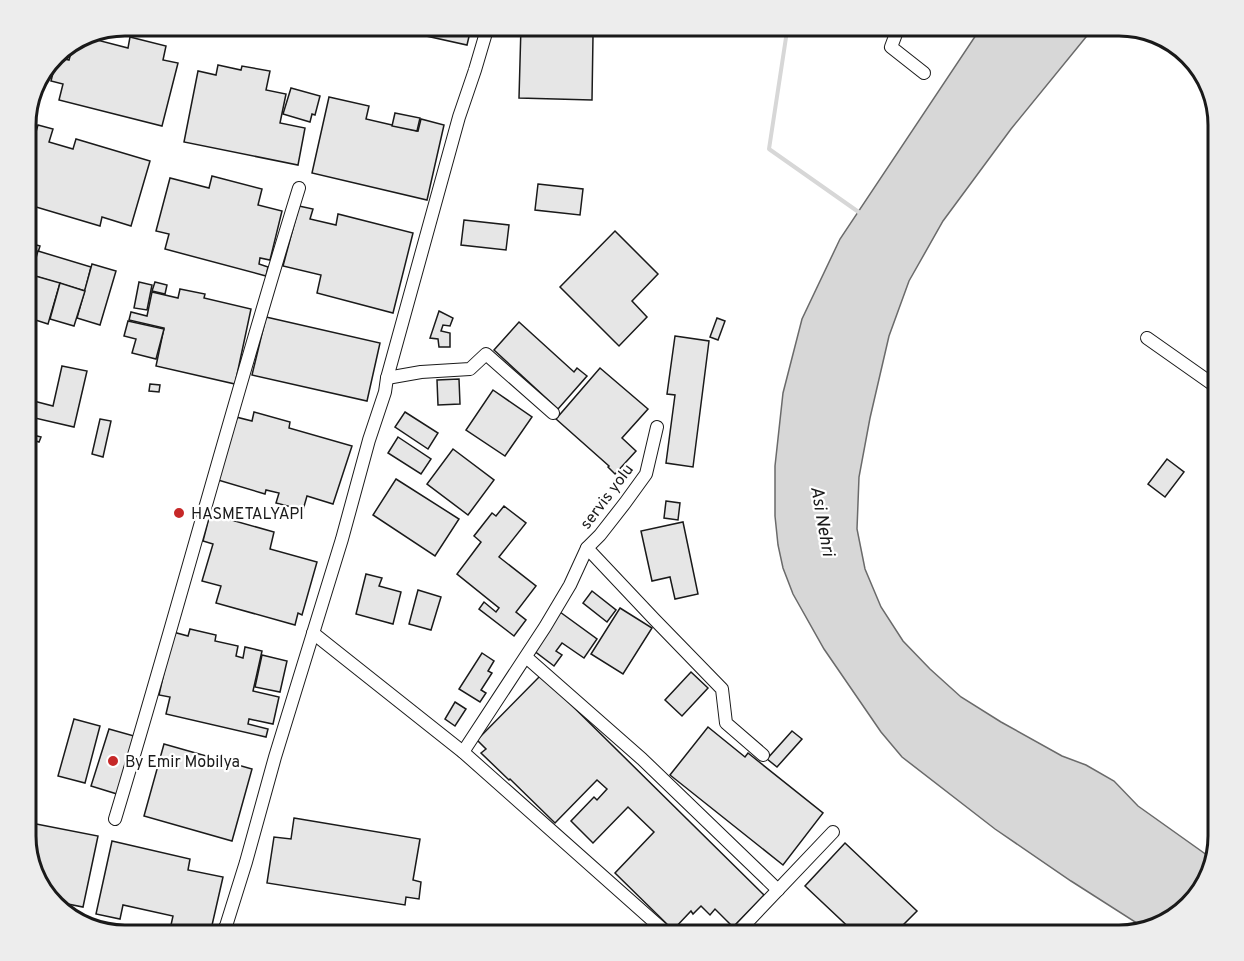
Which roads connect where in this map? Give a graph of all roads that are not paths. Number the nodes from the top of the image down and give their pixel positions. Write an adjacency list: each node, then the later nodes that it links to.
1 (485, 36): 6 (street)
2 (895, 36): 3 (street)
3 (924, 73)
4 (299, 188): 15 (street)
5 (1147, 338): 7 (street)
6 (387, 378): 8 (street); 11 (street)
7 (1208, 381)
8 (553, 412)
9 (657, 427): 10 (street, servis yolu)
10 (586, 548): 12 (street); 14 (street)
11 (313, 633): 13 (street); 18 (street)
12 (526, 657): 13 (street); 17 (street)
13 (463, 752): 19 (street)
14 (763, 754)
15 (115, 819)
16 (833, 832): 17 (street)
17 (778, 890): 20 (street)
18 (225, 925)
19 (657, 925)
20 (745, 925)

